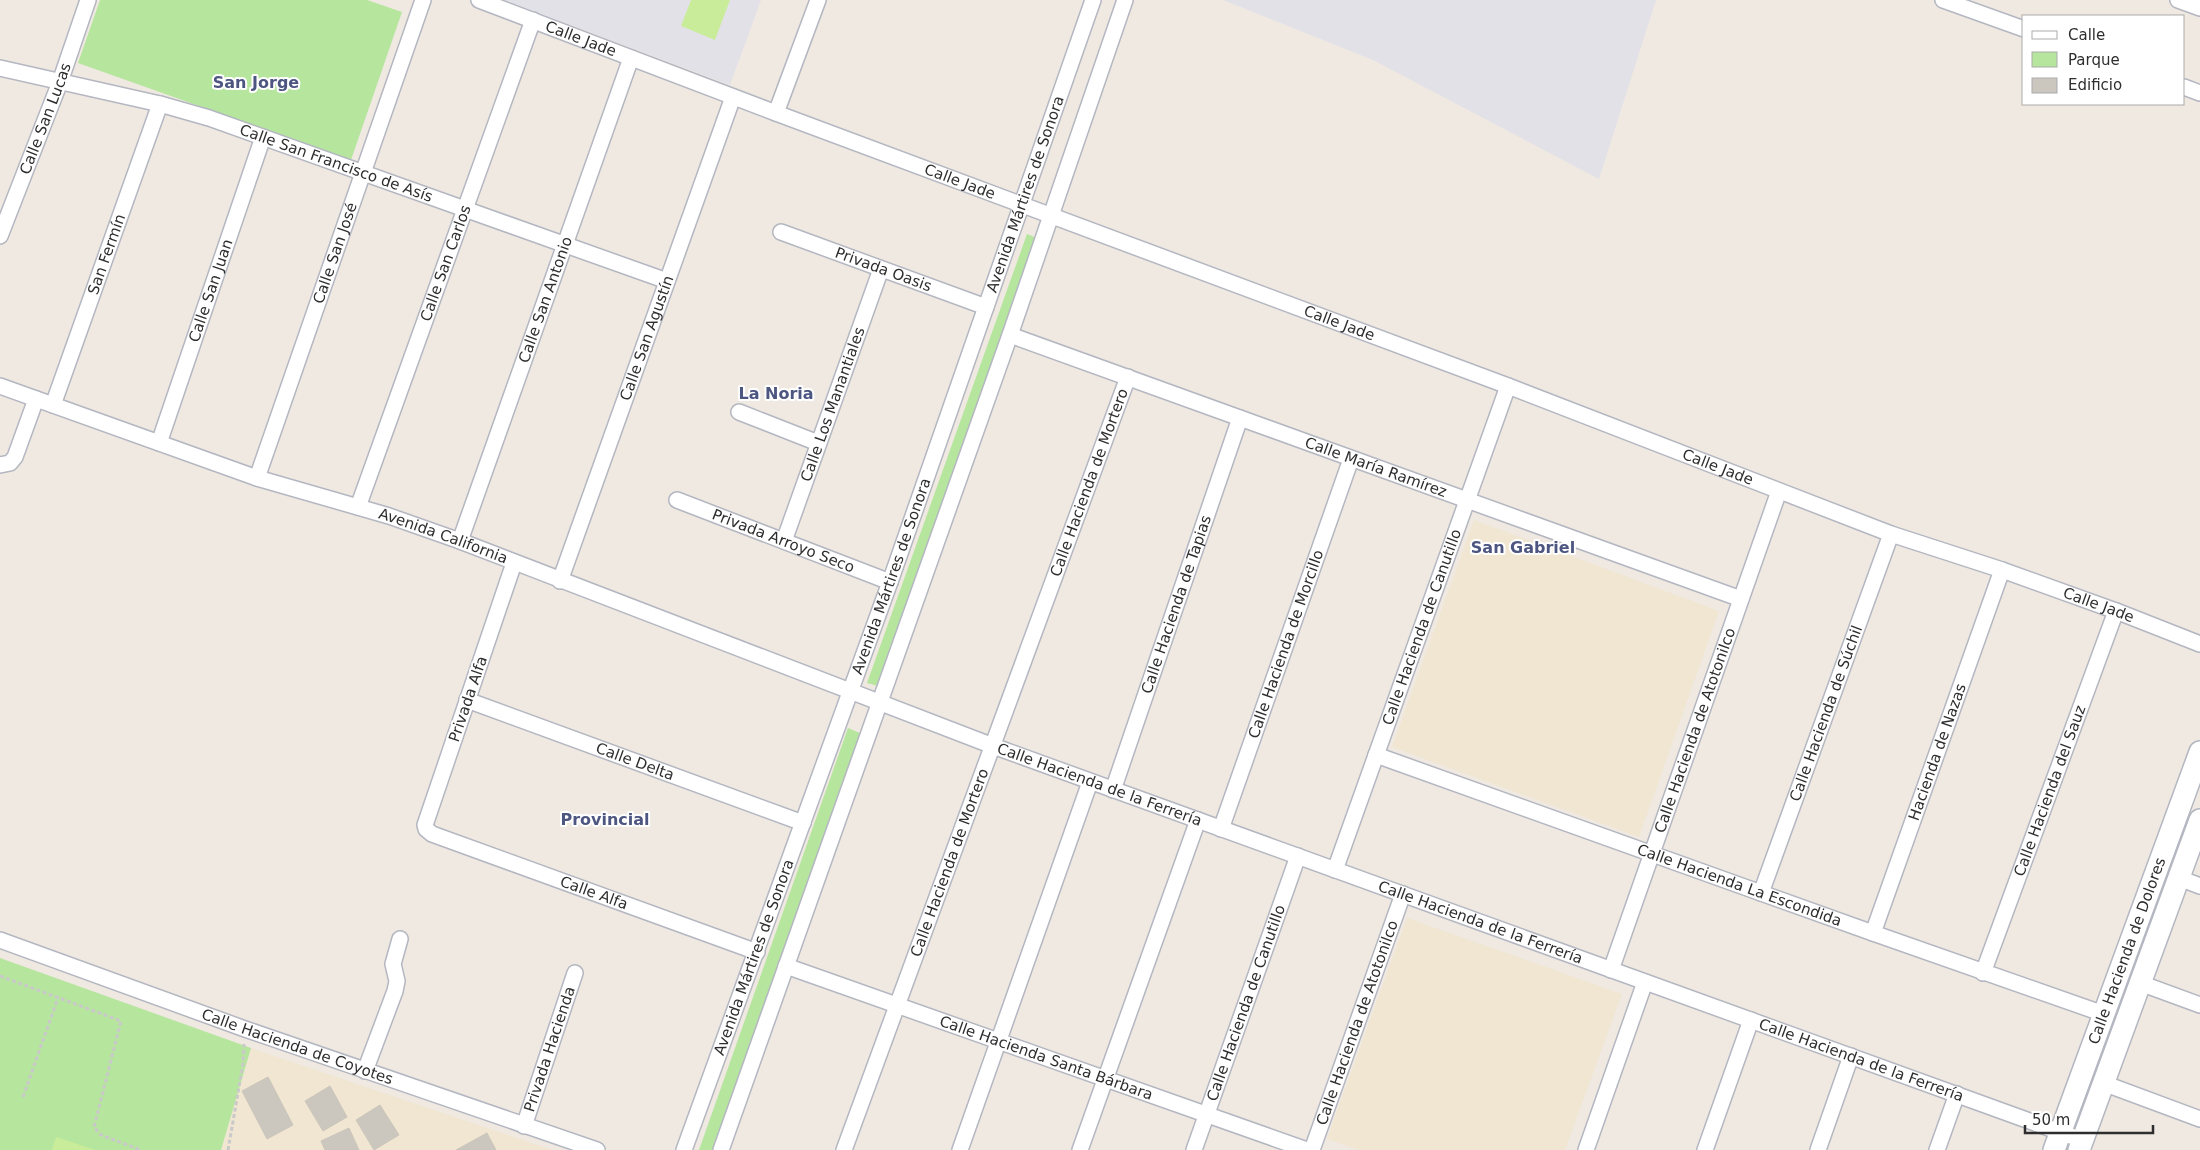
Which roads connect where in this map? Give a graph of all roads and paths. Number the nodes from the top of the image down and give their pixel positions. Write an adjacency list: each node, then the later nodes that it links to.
1 (88, 0): 14 (street, Calle San Lucas)
2 (423, 0): 21 (street, Calle San José)
3 (479, 0): 10 (street, Calle Jade)
4 (818, 0): 19 (street)
5 (1093, 0): 22 (street, Avenida Mártires de Sonora)
6 (1125, 0): 24 (street, Avenida Mártires de Sonora)
7 (1943, 0): 11 (street)
8 (2178, 0): 9 (street)
9 (2200, 8)
10 (533, 20): 12 (street, Calle Jade); 23 (street, Calle San Carlos)
11 (2022, 28)
12 (632, 58): 17 (street, Calle Jade); 27 (street, Calle San Antonio)
13 (0, 68): 14 (street, Calle San Francisco de Asís)
14 (60, 82): 18 (street, Calle San Francisco de Asís); 26 (street, Calle San Lucas)
15 (2185, 87): 16 (street)
16 (2200, 93)
17 (734, 97): 19 (street, Calle Jade); 29 (street, Calle San Agustín)
18 (160, 104): 20 (street, Calle San Francisco de Asís); 36 (street, San Fermín)
19 (776, 113): 22 (street, Calle Jade)
20 (263, 137): 21 (street, Calle San Francisco de Asís); 39 (street, Calle San Juan)
21 (363, 173): 23 (street, Calle San Francisco de Asís); 43 (street, Calle San José)
22 (1022, 204): 24 (street, Calle Jade); 30 (street, Avenida Mártires de Sonora)
23 (465, 210): 27 (street, Calle San Francisco de Asís); 47 (street, Calle San Carlos)
24 (1052, 215): 31 (street, Avenida Mártires de Sonora); 34 (street, Calle Jade)
25 (781, 232): 28 (street, Privada Oasis)
26 (0, 236)
27 (565, 245): 29 (street, Calle San Francisco de Asís); 49 (street, Calle San Antonio)
28 (881, 269): 30 (street, Privada Oasis); 40 (street, Calle Los Manantiales)
29 (667, 281): 53 (street, Calle San Agustín)
30 (986, 307): 54 (street, Avenida Mártires de Sonora)
31 (1010, 335): 32 (street, Calle María Ramírez); 60 (street, Avenida Mártires de Sonora)
32 (1128, 377): 38 (street, Calle María Ramírez); 61 (street, Calle Hacienda de Mortero)
33 (0, 386): 35 (street, Avenida California)
34 (1508, 386): 44 (street, Calle Jade); 46 (street, Calle Hacienda de Canutillo)
35 (36, 399): 36 (street, Avenida California); 42 (street)
36 (53, 405): 39 (street, Avenida California)
37 (739, 412): 40 (street)
38 (1240, 418): 41 (street, Calle María Ramírez); 65 (street, Calle Hacienda de Tapias)
39 (159, 443): 43 (street, Avenida California)
40 (818, 443): 50 (street, Calle Los Manantiales)
41 (1351, 459): 46 (street, Calle María Ramírez); 69 (street, Calle Hacienda de Morcillo)
42 (0, 465)
43 (257, 478): 47 (street, Avenida California)
44 (1779, 491): 48 (street, Calle Jade); 55 (street, Calle Hacienda de Atotonilco)
45 (677, 500): 50 (street, Privada Arroyo Seco)
46 (1467, 501): 55 (street, Calle María Ramírez); 63 (street, Calle Hacienda de Canutillo)
47 (358, 507): 49 (street, Avenida California)
48 (1891, 534): 52 (street, Calle Jade); 76 (street, Calle Hacienda de Súchil)
49 (460, 541): 51 (street, Avenida California)
50 (784, 541): 54 (street, Privada Arroyo Seco)
51 (514, 563): 53 (street, Avenida California); 59 (street, Privada Alfa)
52 (2002, 570): 56 (street, Calle Jade); 78 (street, Hacienda de Nazas)
53 (560, 580): 58 (street, Avenida California)
54 (890, 582): 58 (street, Avenida Mártires de Sonora)
55 (1741, 599): 71 (street, Calle Hacienda de Atotonilco)
56 (2116, 611): 57 (street, Calle Jade); 85 (street, Calle Hacienda del Sauz)
57 (2200, 644)
58 (850, 692): 60 (street, Avenida California); 68 (street, Avenida Mártires de Sonora)
59 (467, 700): 68 (street, Calle Delta); 70 (street, Privada Alfa)
60 (879, 703): 61 (street, Calle Hacienda de la Ferrería); 82 (street, Avenida Mártires de Sonora)
61 (993, 746): 64 (street, Calle Hacienda de la Ferrería); 90 (street, Calle Hacienda de Mortero)
62 (2200, 752): 92 (street, Calle Hacienda de Dolores)
63 (1376, 754): 71 (street, Calle Hacienda La Escondida); 73 (street, Calle Hacienda de Canutillo)
64 (1090, 782): 65 (street, Calle Hacienda de la Ferrería); 95 (street)
65 (1113, 790): 66 (street, Calle Hacienda de la Ferrería)
66 (1198, 820): 69 (street, Calle Hacienda de la Ferrería); 98 (street)
67 (2200, 820): 74 (street, Calle Hacienda de Dolores)
68 (803, 823): 81 (street, Avenida Mártires de Sonora)
69 (1220, 829): 72 (street, Calle Hacienda de la Ferrería)
70 (432, 834): 81 (street, Calle Alfa)
71 (1652, 853): 76 (street, Calle Hacienda La Escondida); 83 (street, Calle Hacienda de Atotonilco)
72 (1298, 856): 73 (street, Calle Hacienda de la Ferrería); 102 (street, Calle Hacienda de Canutillo)
73 (1335, 870): 77 (street, Calle Hacienda de la Ferrería)
74 (2179, 878): 75 (street); 88 (street, Calle Hacienda de Dolores)
75 (2200, 886)
76 (1761, 893): 78 (street, Calle Hacienda La Escondida)
77 (1403, 894): 83 (street, Calle Hacienda de la Ferrería); 117 (street, Calle Hacienda de Atotonilco)
78 (1873, 933): 85 (street, Calle Hacienda La Escondida)
79 (400, 938): 97 (street)
80 (0, 940): 94 (street, Calle Hacienda de Coyotes)
81 (757, 952): 110 (street, Avenida Mártires de Sonora)
82 (786, 966): 90 (street, Calle Hacienda Santa Bárbara); 111 (street, Avenida Mártires de Sonora)
83 (1611, 970): 87 (street, Calle Hacienda de la Ferrería)
84 (575, 973): 104 (street, Privada Hacienda)
85 (1984, 973): 92 (street, Calle Hacienda La Escondida)
86 (0, 976): 89 (path)
87 (1645, 982): 93 (street, Calle Hacienda de la Ferrería); 118 (street)
88 (2140, 983): 91 (street); 99 (street, Calle Hacienda de Dolores)
89 (58, 998): 101 (path); 107 (path)
90 (896, 1005): 95 (street, Calle Hacienda Santa Bárbara); 112 (street, Calle Hacienda de Mortero)
91 (2200, 1005)
92 (2104, 1014): 105 (street, Calle Hacienda de Dolores)
93 (1751, 1020): 96 (street, Calle Hacienda de la Ferrería); 119 (street)
94 (245, 1029): 97 (street, Calle Hacienda de Coyotes); 108 (path)
95 (999, 1041): 98 (street, Calle Hacienda Santa Bárbara); 113 (street)
96 (1851, 1056): 100 (street, Calle Hacienda de la Ferrería); 120 (street)
97 (365, 1071): 104 (street, Calle Hacienda de Coyotes)
98 (1105, 1079): 102 (street, Calle Hacienda Santa Bárbara); 114 (street)
99 (2103, 1083): 103 (street); 106 (street, Calle Hacienda de Dolores)
100 (1957, 1094): 105 (street, Calle Hacienda de la Ferrería); 121 (street)
101 (24, 1097)
102 (1207, 1114): 115 (street, Calle Hacienda de Canutillo); 116 (street, Calle Hacienda Santa Bárbara)
103 (2200, 1119)
104 (524, 1126): 109 (street, Calle Hacienda de Coyotes)
105 (2058, 1141): 106 (street, Calle Hacienda de la Ferrería)
106 (2081, 1145)
107 (141, 1150)
108 (228, 1150)
109 (597, 1150)
110 (684, 1150)
111 (721, 1150)
112 (844, 1150)
113 (960, 1150)
114 (1080, 1150)
115 (1194, 1150)
116 (1307, 1150)
117 (1312, 1150)
118 (1586, 1150)
119 (1705, 1150)
120 (1818, 1150)
121 (1937, 1150)

